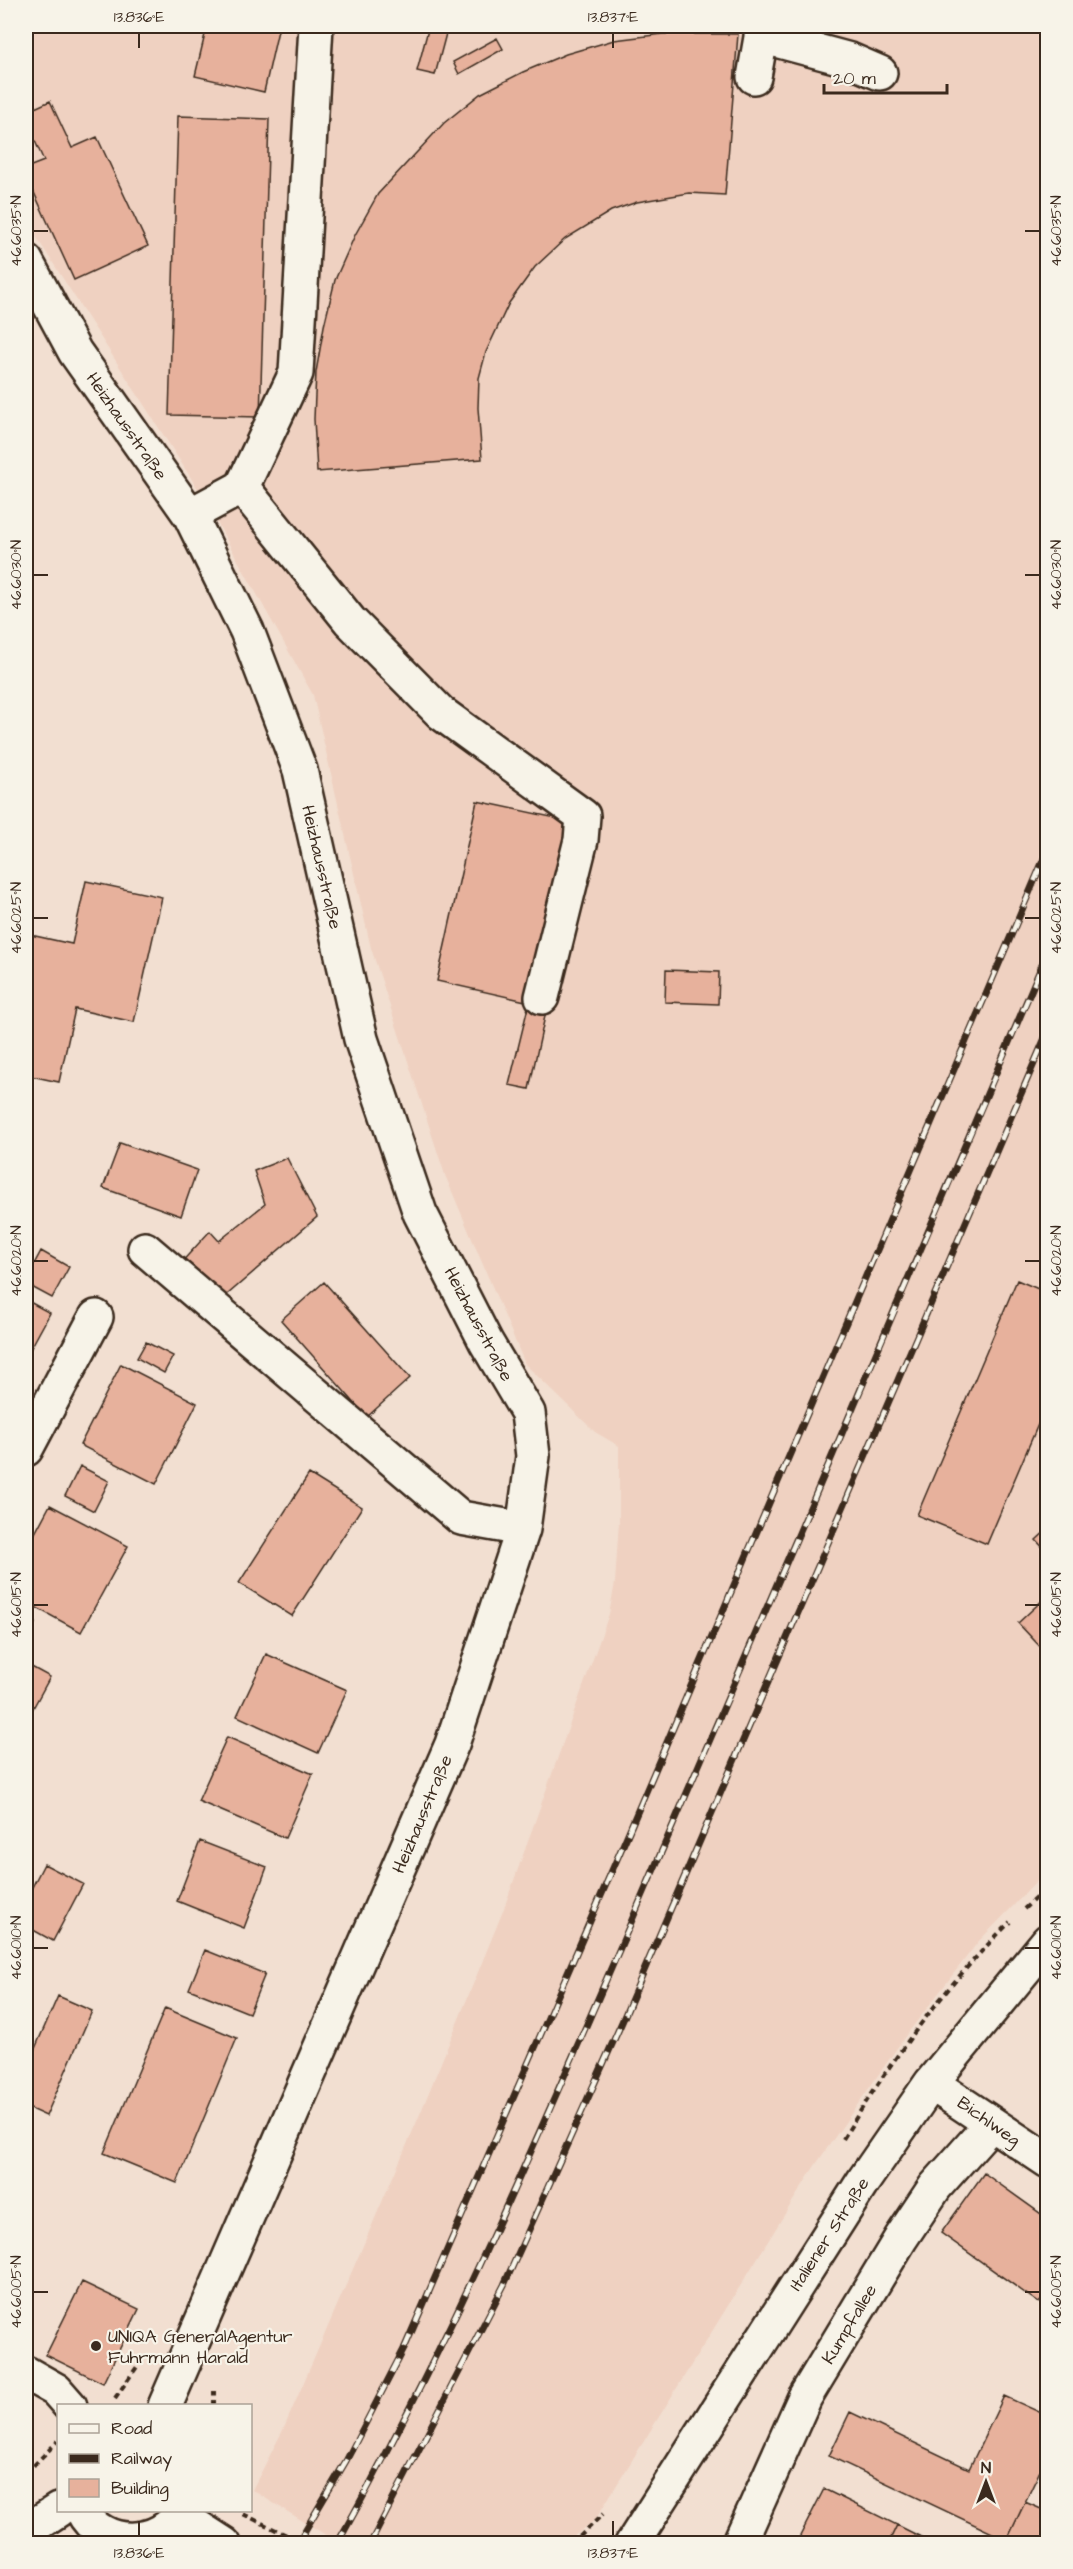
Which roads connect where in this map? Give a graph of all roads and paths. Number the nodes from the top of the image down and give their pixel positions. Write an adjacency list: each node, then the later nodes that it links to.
1 (316, 26): 6 (street)
2 (762, 31): 3 (street); 4 (street)
3 (880, 73)
4 (754, 77)
5 (26, 261): 7 (street, Heizhausstraße)
6 (242, 487): 7 (street); 8 (street)
7 (190, 515): 12 (street, Heizhausstraße)
8 (542, 997)
9 (145, 1249): 12 (street)
10 (96, 1317): 11 (street)
11 (26, 1449)
12 (523, 1528): 23 (street, Heizhausstraße)
13 (1047, 1886): 14 (path)
14 (1021, 1912)
15 (1014, 1919): 18 (path)
16 (1047, 1941): 17 (street, Italiener Straße)
17 (931, 2083): 19 (street, Bichlweg); 33 (street, Italiener Straße)
18 (860, 2110)
19 (992, 2124): 20 (street, Bichlweg); 34 (street, Kumpfallee)
20 (1047, 2161)
21 (26, 2373): 22 (street)
22 (68, 2404)
23 (166, 2404)
24 (57, 2442): 25 (path)
25 (26, 2473)
26 (57, 2511): 30 (street)
27 (83, 2512): 28 (street)
28 (181, 2513): 31 (street)
29 (243, 2514): 32 (path, bridge)
30 (26, 2531)
31 (224, 2543)
32 (305, 2544)
33 (632, 2544)
34 (739, 2544)

